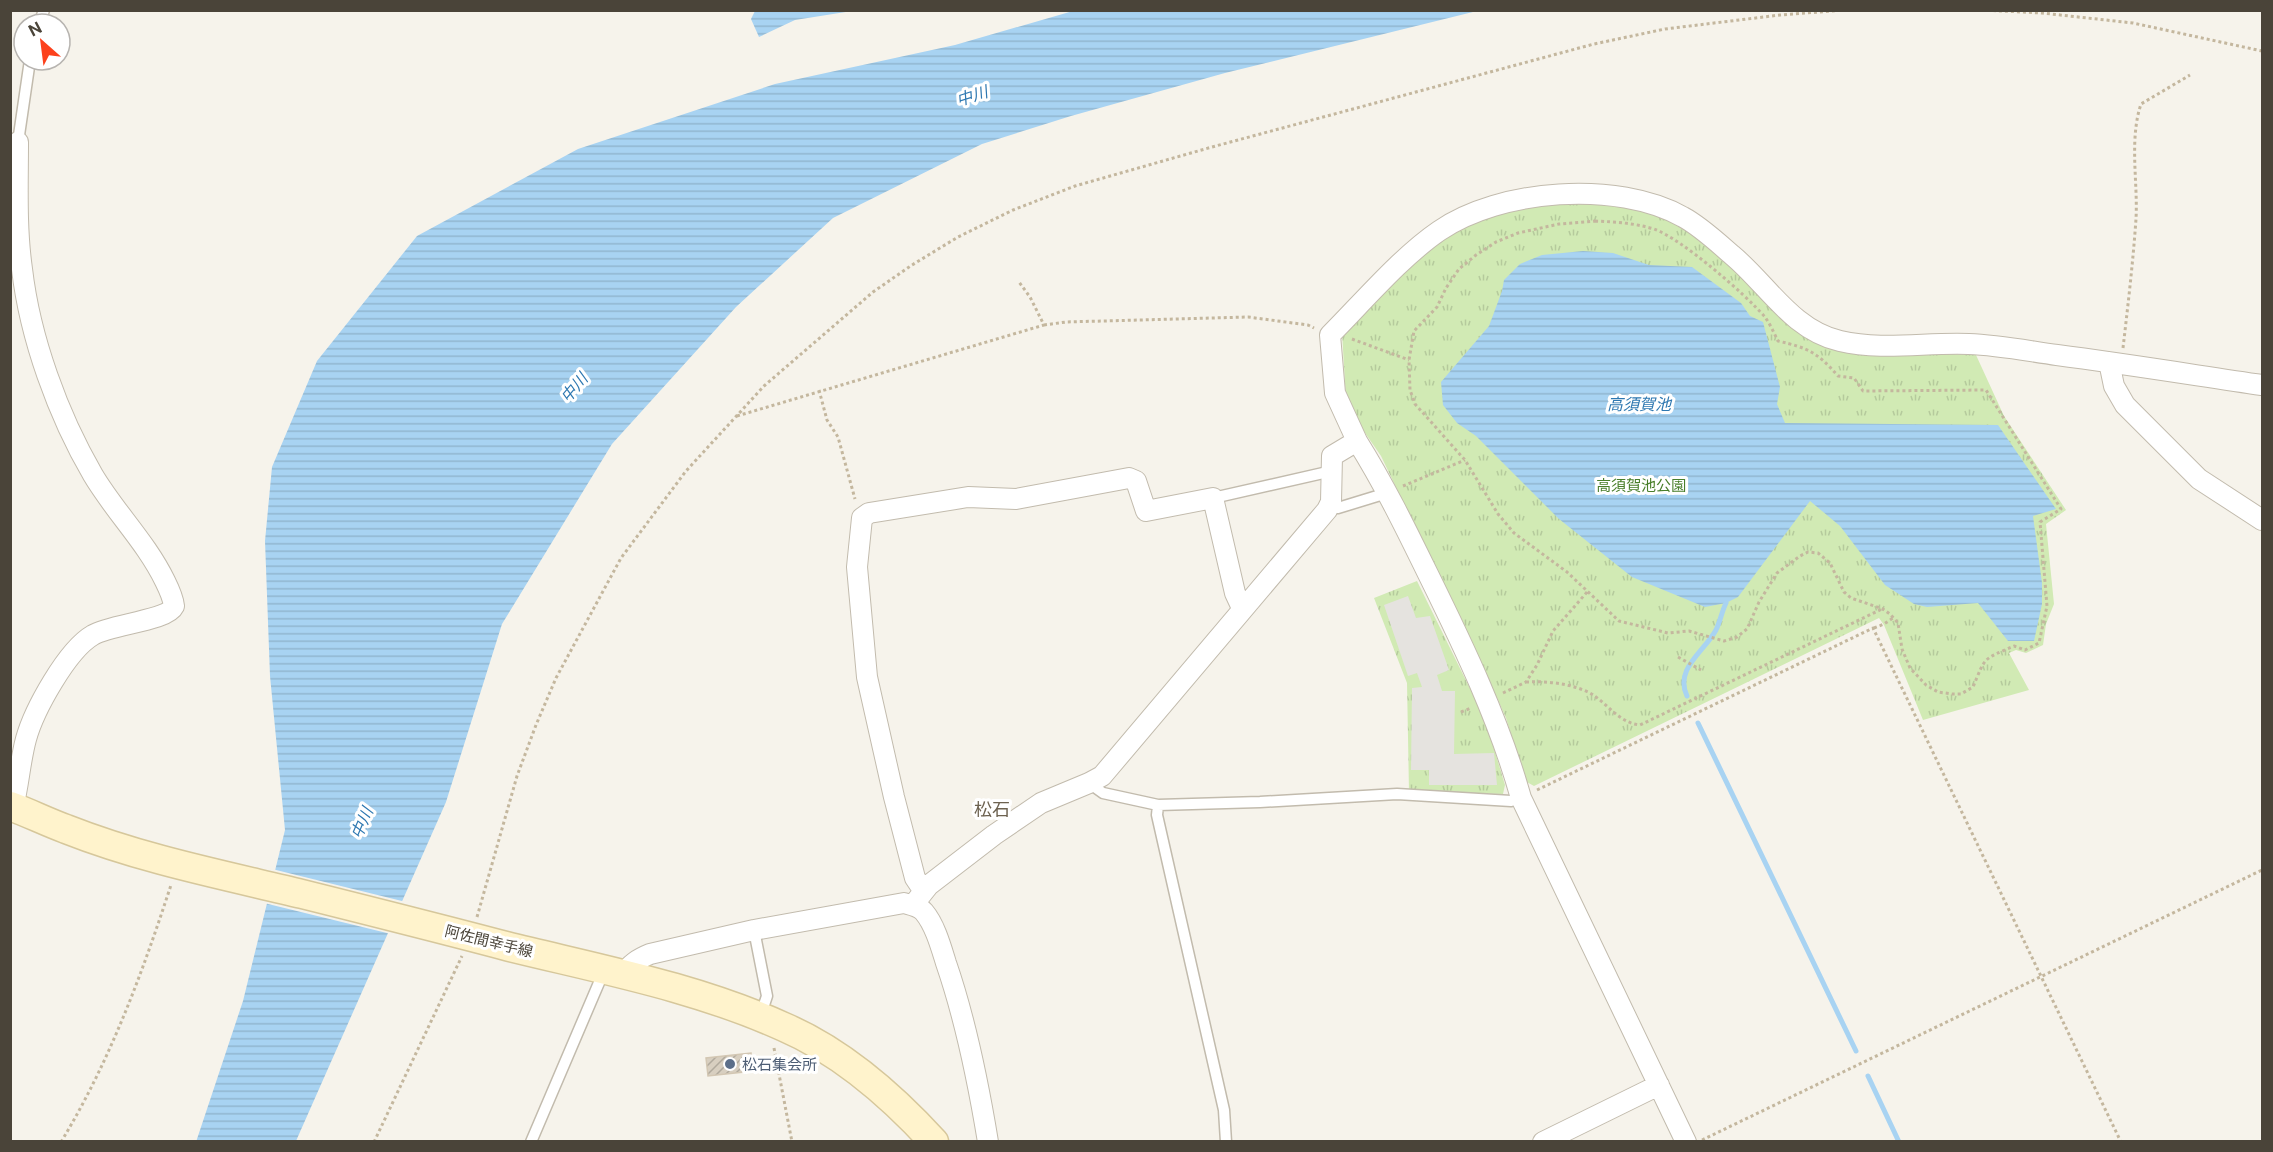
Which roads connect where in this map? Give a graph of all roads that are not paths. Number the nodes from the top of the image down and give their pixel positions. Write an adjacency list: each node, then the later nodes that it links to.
1 (28, 72): 2 (lane)
2 (14, 142): 3 (street)
3 (14, 230): 16 (street)
4 (2116, 363): 5 (street); 6 (street); 11 (street)
5 (2262, 385)
6 (1357, 441): 7 (street); 8 (street)
7 (1332, 471): 9 (lane); 10 (street)
8 (1388, 493): 10 (lane); 14 (street)
9 (1213, 498): 12 (street); 17 (street)
10 (1329, 505): 12 (street)
11 (2262, 520)
12 (1242, 608): 13 (street)
13 (1089, 783): 15 (lane); 17 (street)
14 (1521, 798): 15 (lane); 21 (street)
15 (1158, 805): 25 (lane)
16 (12, 806): 19 (main road, 阿佐間幸手線)
17 (918, 897): 18 (street); 24 (street)
18 (754, 930): 19 (street); 20 (lane)
19 (614, 973): 20 (main road, 阿佐間幸手線); 22 (lane)
20 (767, 1020): 23 (main road, 阿佐間幸手線)
21 (1659, 1085): 26 (street); 27 (street)
22 (531, 1142)
23 (934, 1142)
24 (988, 1142)
25 (1226, 1142)
26 (1543, 1142)
27 (1686, 1142)

